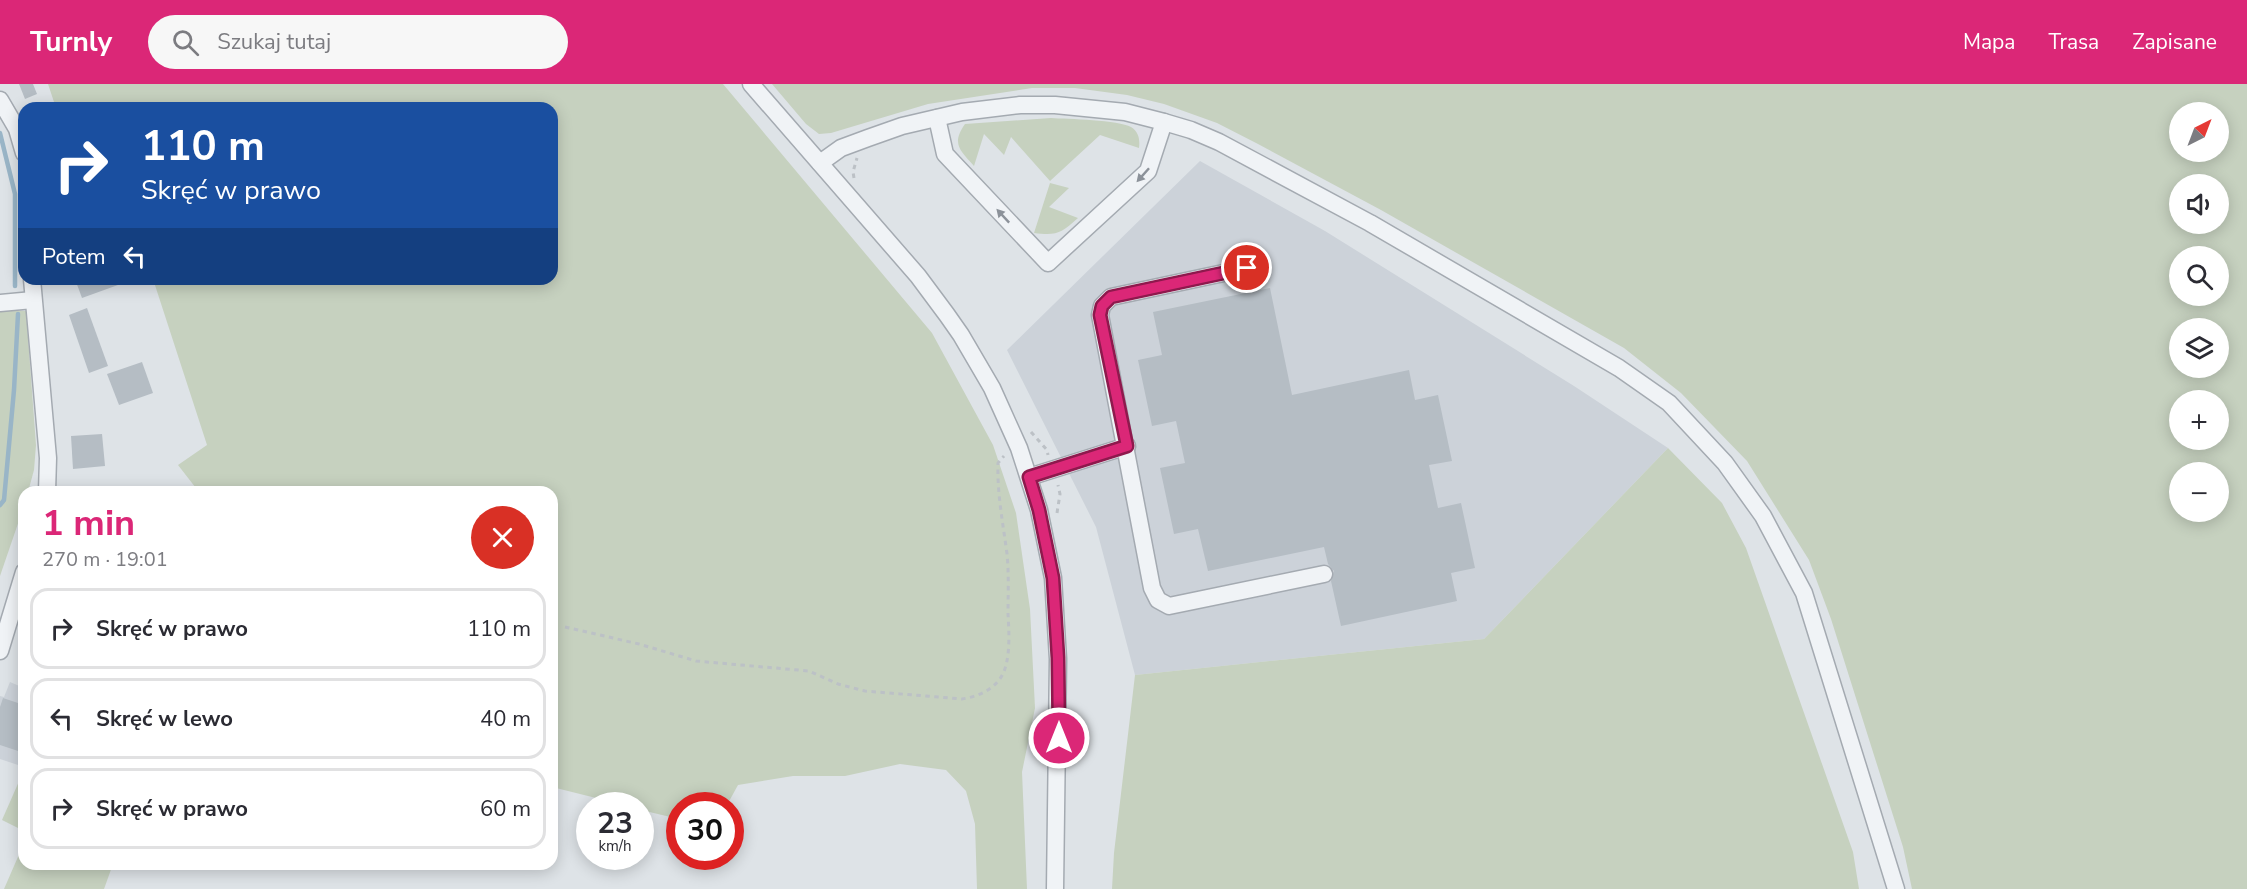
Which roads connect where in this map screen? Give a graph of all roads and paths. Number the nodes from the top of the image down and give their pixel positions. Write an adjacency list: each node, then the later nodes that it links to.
1 (751, 84): 7 (street)
2 (0, 100): 5 (street)
3 (937, 117): 4 (street); 4 (street, one-way to 3); 7 (street)
4 (1164, 122): 25 (street)
5 (18, 132)
6 (863, 151): 8 (path)
7 (820, 163): 17 (street)
8 (854, 180)
9 (1247, 268): 14 (street)
10 (32, 285): 11 (street)
11 (33, 300): 12 (street); 18 (street)
12 (0, 303)
13 (1026, 427): 16 (path)
14 (1127, 446): 16 (street); 20 (street)
15 (1009, 463): 22 (path)
16 (1053, 469): 17 (street); 19 (path)
17 (1029, 477): 24 (street)
18 (47, 486)
19 (1056, 521)
20 (1324, 574)
21 (18, 592): 23 (street)
22 (565, 627)
23 (0, 651)
24 (1055, 889)
25 (1896, 889)

